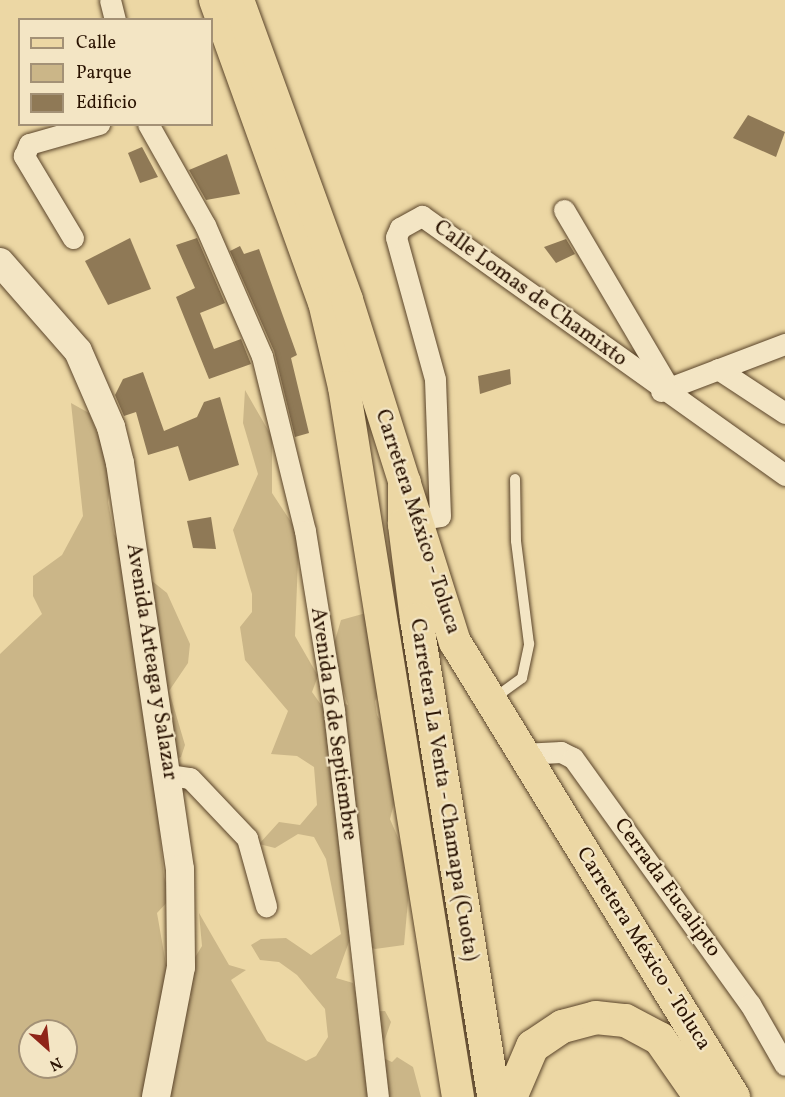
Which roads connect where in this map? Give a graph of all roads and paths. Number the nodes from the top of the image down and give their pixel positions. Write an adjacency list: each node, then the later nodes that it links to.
1 (110, 0): 4 (street)
2 (216, 0): 26 (main road, Carretera México - Toluca)
3 (238, 0): 16 (main road, Carretera México - Toluca)
4 (114, 18)
5 (92, 126): 8 (street)
6 (149, 126): 25 (street, Avenida 16 de Septiembre)
7 (564, 210): 12 (street)
8 (73, 238)
9 (0, 262): 20 (street, Avenida Arteaga y Salazar)
10 (784, 345): 11 (street)
11 (718, 369): 12 (street); 13 (street)
12 (665, 390): 14 (street); 17 (street, Calle Lomas de Chamixto)
13 (785, 413)
14 (785, 475)
15 (516, 478): 18 (lane)
16 (404, 482): 17 (main road, Carretera México - Toluca); 27 (highway, Carretera La Venta - Chamapa (Cuota))
17 (416, 520): 18 (main road, Carretera México - Toluca)
18 (489, 702): 19 (main road, Carretera México - Toluca)
19 (522, 754): 22 (main road, Carretera México - Toluca); 23 (street, Cerrada Eucalipto)
20 (170, 775): 21 (street); 24 (street, Avenida Arteaga y Salazar)
21 (266, 906)
22 (688, 1022): 30 (main road, Carretera México - Toluca); 31 (street)
23 (785, 1065)
24 (156, 1097)
25 (378, 1097)
26 (458, 1097)
27 (493, 1097)
28 (510, 1097): 29 (highway)
29 (700, 1097)
30 (734, 1097)
31 (750, 1097)

